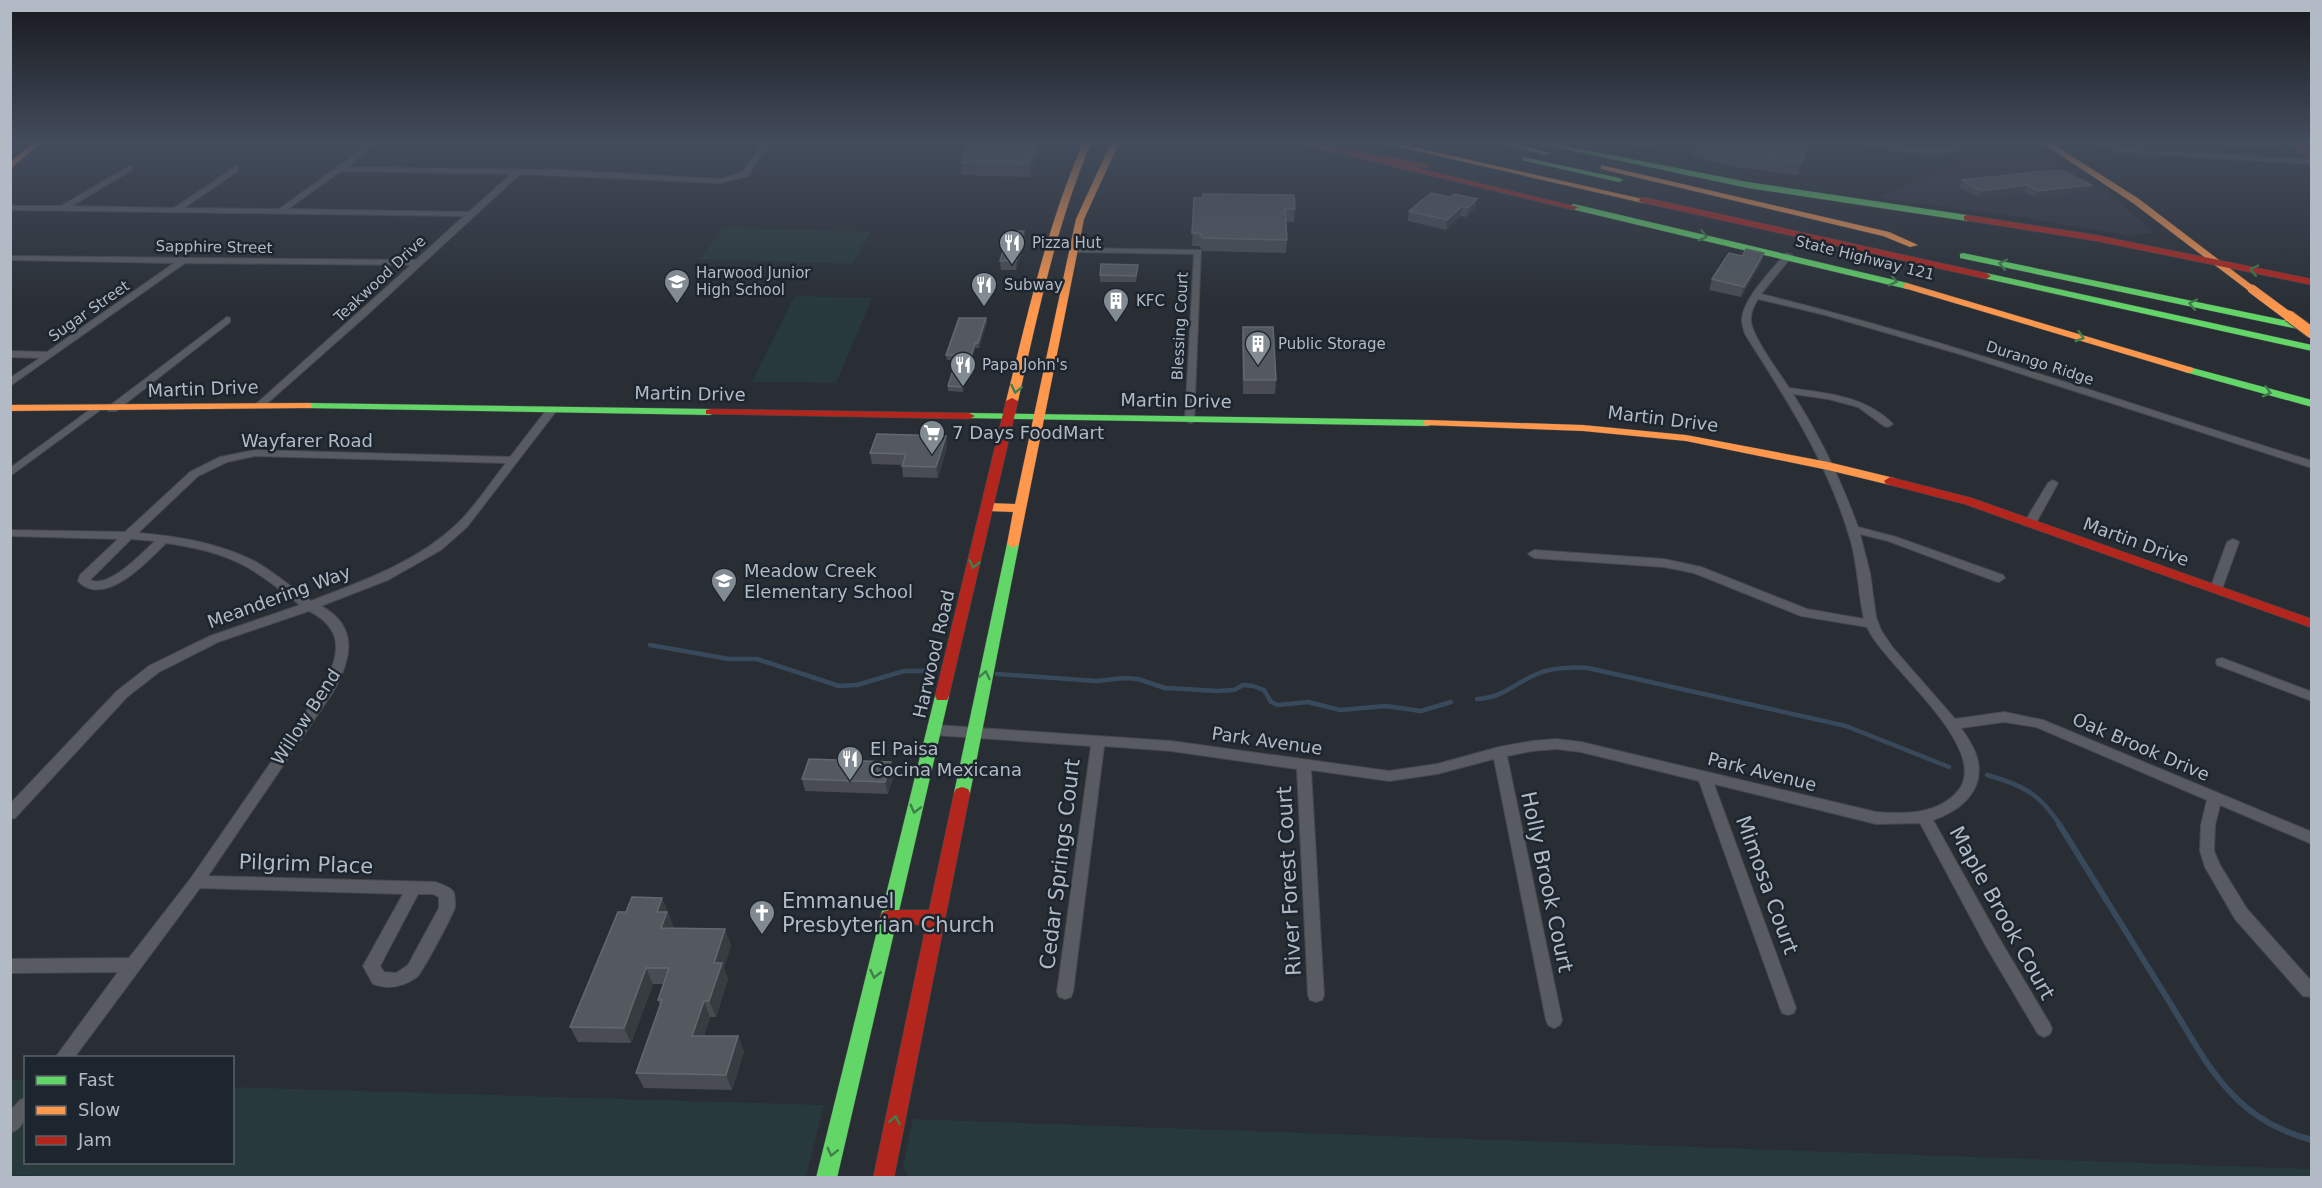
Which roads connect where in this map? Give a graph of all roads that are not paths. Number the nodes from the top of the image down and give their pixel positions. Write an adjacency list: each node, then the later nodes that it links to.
1 (80, 198): 14 (street)
2 (193, 198): 15 (street)
3 (298, 198): 16 (street)
4 (487, 198): 17 (street, Teakwood Drive)
5 (1064, 198): 20 (main road, Harwood Road)
6 (1089, 198): 21 (main road)
7 (1542, 198): 23 (main road, State Highway 121, one-way to 23)
8 (1604, 198): 18 (main road)
9 (1641, 198): 18 (main road)
10 (1728, 198): 19 (main road)
11 (1840, 198): 26 (main road)
12 (2132, 198): 26 (main road)
13 (10, 208): 14 (street)
14 (63, 209): 15 (street)
15 (176, 210): 16 (street)
16 (281, 211): 17 (street)
17 (470, 214): 27 (street, Teakwood Drive)
18 (1837, 242): 34 (main road)
19 (1918, 246)
20 (1049, 250): 21 (main road); 30 (main road, Harwood Road)
21 (1073, 250): 32 (main road); 47 (street, Blessing Court)
22 (1948, 252): 33 (main road, one-way to 22)
23 (1789, 255): 29 (street, Park Avenue); 39 (main road, State Highway 121, one-way to 39)
24 (10, 258): 25 (street, Sapphire Street)
25 (183, 260): 27 (street, Sapphire Street); 36 (street, Sugar Street)
26 (2217, 262): 28 (main road, one-way to 26); 33 (main road, bridge)
27 (417, 263): 40 (street, Teakwood Drive)
28 (2312, 282)
29 (1757, 296): 38 (street, Park Avenue); 50 (street, Durango Ridge)
30 (1033, 318): 32 (main road); 45 (main road, Harwood Road, one-way to 45)
31 (227, 320): 43 (street)
32 (1058, 322): 46 (main road)
33 (2312, 331)
34 (2312, 348)
35 (10, 354): 36 (street)
36 (50, 355): 37 (street, Sugar Street)
37 (10, 383)
38 (1784, 390): 48 (street); 51 (street, Park Avenue)
39 (2312, 404)
40 (260, 405): 43 (main road, Martin Drive); 44 (main road, Martin Drive)
41 (10, 408): 42 (main road, Martin Drive)
42 (95, 409): 43 (main road, Martin Drive); 52 (street)
43 (112, 410)
44 (552, 410): 45 (main road, Martin Drive); 49 (street, Meandering Way)
45 (1009, 417): 46 (main road, Martin Drive); 54 (main road, Harwood Road)
46 (1038, 417): 47 (main road, Martin Drive); 55 (main road)
47 (1190, 420): 51 (main road, Martin Drive)
48 (1888, 424)
49 (514, 460): 59 (street, Wayfarer Road); 65 (street, Meandering Way)
50 (2312, 465)
51 (1828, 466): 56 (main road, Martin Drive); 57 (street, Park Avenue)
52 (10, 473)
53 (2053, 483): 56 (street)
54 (988, 507): 55 (main road); 71 (main road, Harwood Road, one-way to 71)
55 (1019, 508): 72 (main road, one-way to 55)
56 (2030, 523): 64 (main road, Martin Drive)
57 (1852, 529): 63 (street); 66 (street, Park Avenue)
58 (10, 533): 59 (street, Willow Bend)
59 (129, 537): 60 (street, Willow Bend); 60 (street, Wayfarer Road)
60 (164, 539): 65 (street, Willow Bend)
61 (2233, 542): 64 (street)
62 (1534, 554): 66 (street)
63 (1999, 578)
64 (2216, 590): 67 (main road, Martin Drive)
65 (310, 606): 78 (street, Meandering Way); 81 (street, Willow Bend)
66 (1872, 624): 70 (street, Park Avenue)
67 (2312, 624)
68 (2222, 662): 69 (street)
69 (2312, 697)
70 (1952, 724): 77 (street, Oak Brook Drive); 79 (street, Park Avenue)
71 (935, 730): 72 (street, Park Avenue); 83 (main road, Harwood Road, one-way to 83)
72 (973, 732): 73 (street, Park Avenue); 84 (main road)
73 (1098, 741): 75 (street, Park Avenue); 88 (street, Cedar Springs Court)
74 (1499, 752): 75 (street, Park Avenue); 76 (street, Park Avenue); 91 (street, Holly Brook Court)
75 (1304, 765): 89 (street, River Forest Court)
76 (1704, 776): 79 (street, Park Avenue); 90 (street, Mimosa Court)
77 (2215, 798): 80 (street, Oak Brook Drive); 87 (street)
78 (10, 814)
79 (1924, 817): 92 (street, Maple Brook Court)
80 (2312, 838)
81 (196, 882): 82 (street, Pilgrim Place); 85 (street, Willow Bend)
82 (414, 888): 82 (street, Pilgrim Place)
83 (889, 917): 84 (main road); 96 (main road, Harwood Road, one-way to 96)
84 (938, 918): 97 (main road, one-way to 84)
85 (135, 965): 86 (street); 93 (street, Willow Bend)
86 (10, 966)
87 (2309, 991)
88 (1065, 992)
89 (1316, 995)
90 (1788, 1008)
91 (1554, 1020)
92 (2044, 1029)
93 (65, 1056)
94 (24, 1108): 95 (street)
95 (10, 1125)
96 (826, 1178)
97 (883, 1178)

